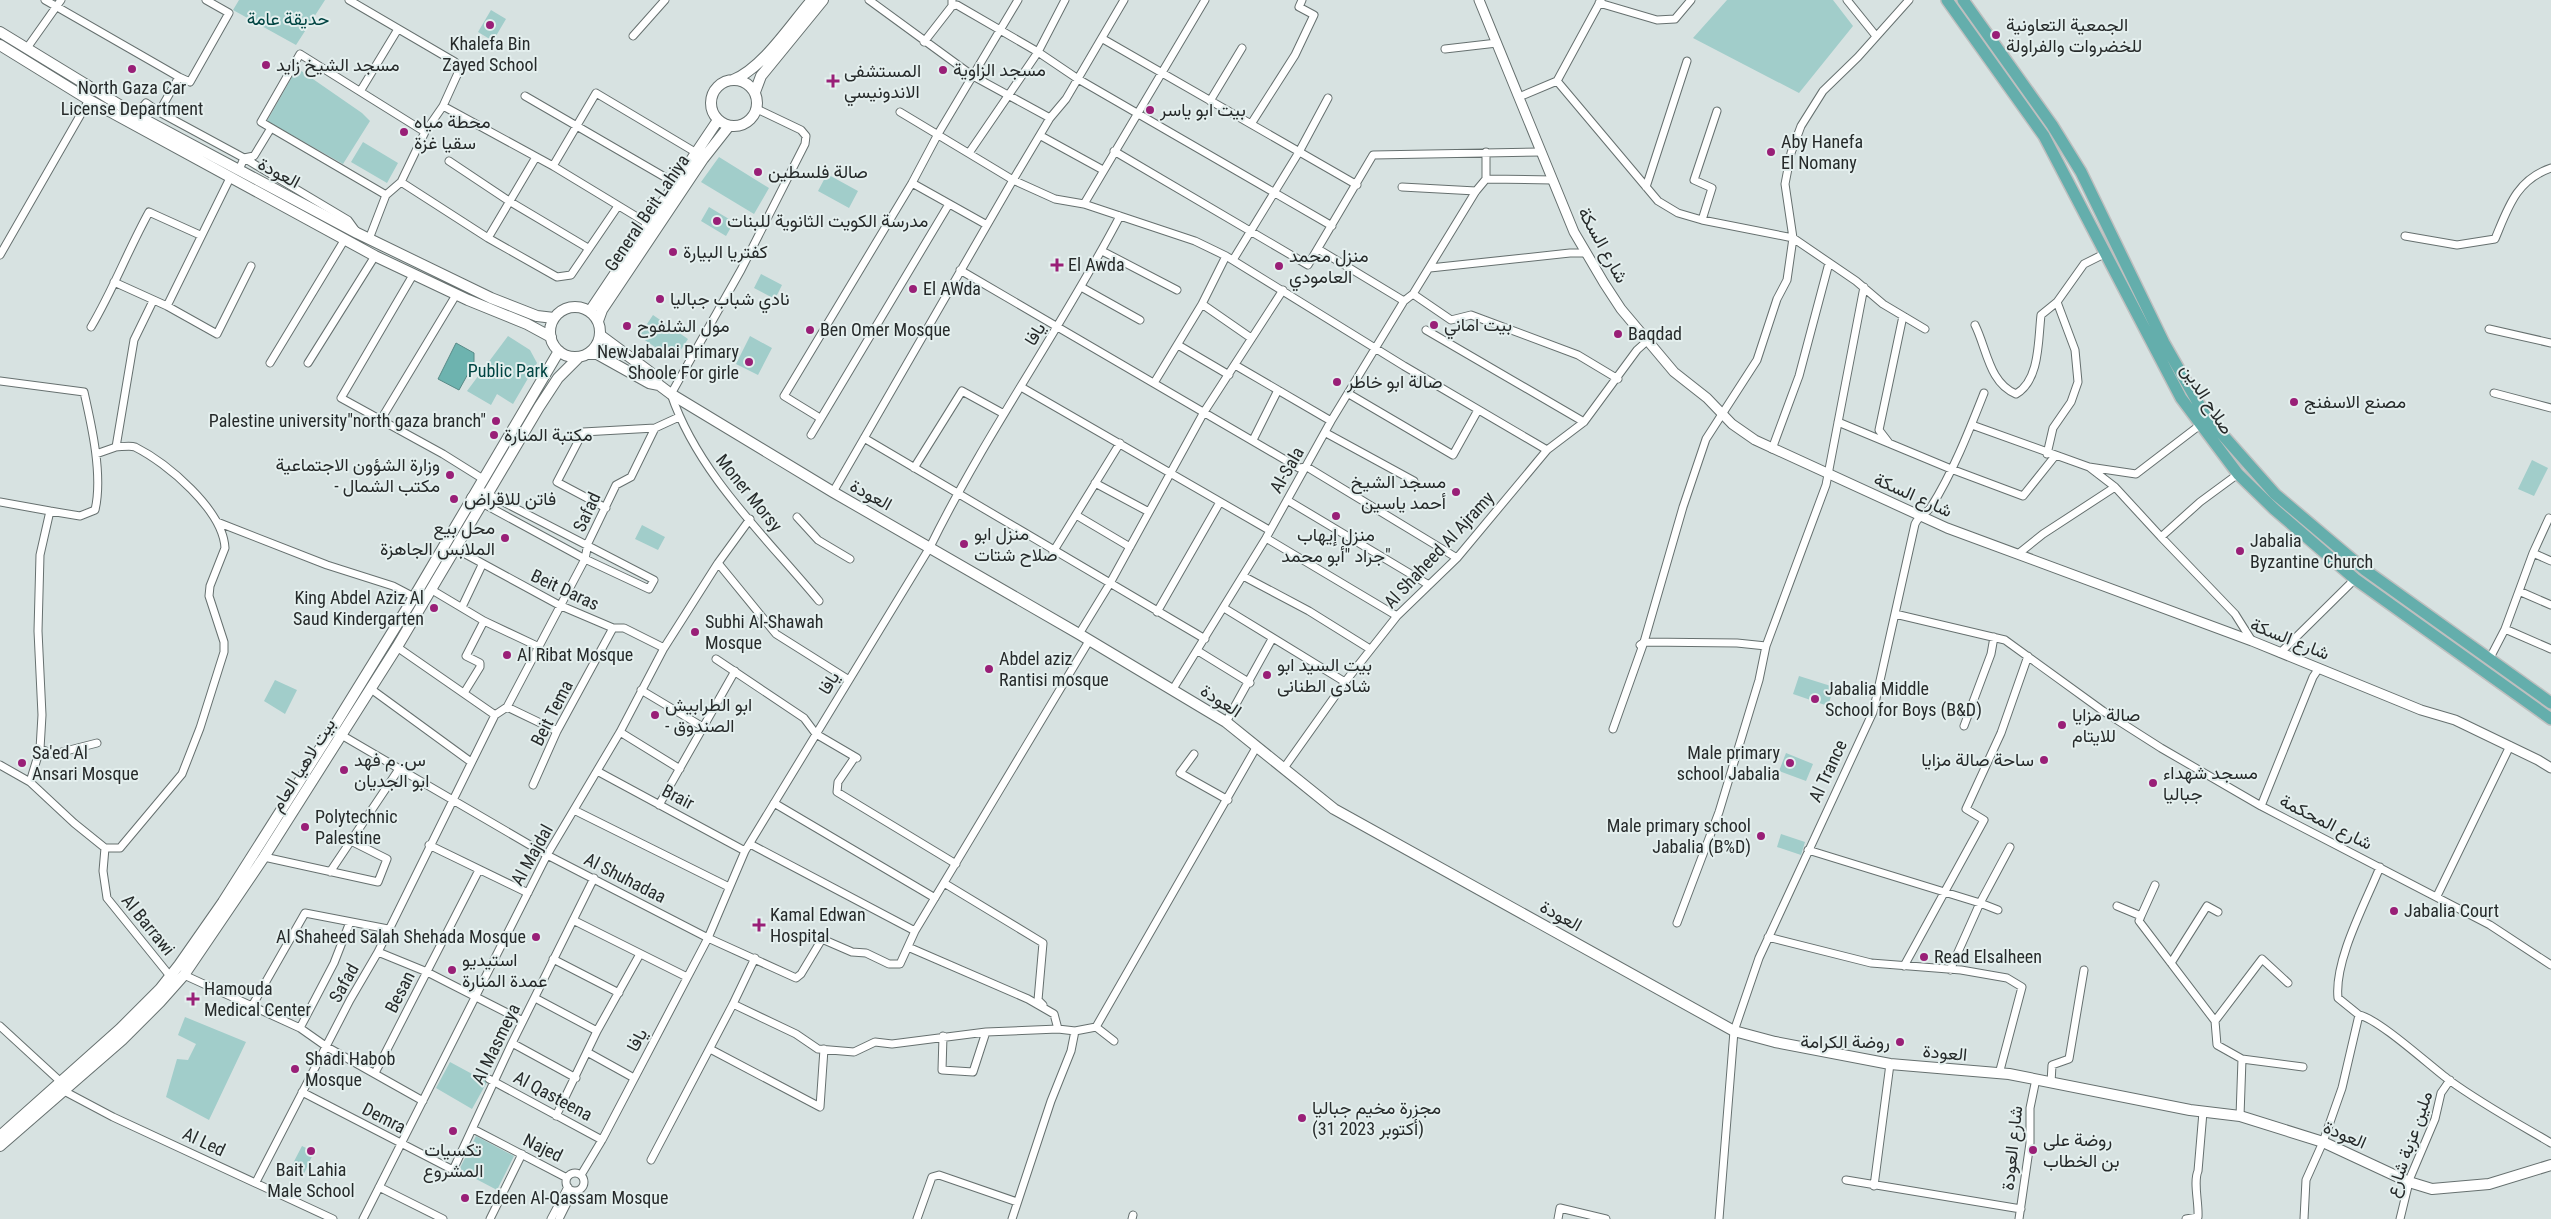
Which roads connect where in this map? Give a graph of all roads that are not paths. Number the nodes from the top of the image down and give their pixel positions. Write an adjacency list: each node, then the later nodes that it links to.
1 (45, 0): 22 (street)
2 (61, 0): 22 (street)
3 (206, 0): 39 (street)
4 (349, 0): 23 (street)
5 (665, 0): 26 (street)
6 (812, 0): 41 (main road)
7 (823, 0): 44 (main road)
8 (869, 0): 29 (street)
9 (1018, 0): 24 (street)
10 (1065, 0): 35 (street)
11 (1124, 0): 28 (street)
12 (1205, 0): 37 (street)
13 (1302, 0): 60 (street)
14 (1479, 0): 30 (street, شارع السكة)
15 (1691, 0): 20 (street)
16 (1847, 0): 27 (street)
17 (1909, 0): 27 (street)
18 (1947, 0): 114 (highway, صلاح الدين)
19 (1964, 0): 273 (highway, صلاح الدين)
20 (1600, 2): 42 (street)
21 (952, 3): 24 (street); 29 (street)
22 (57, 7): 32 (street); 39 (street)
23 (398, 28): 43 (street); 51 (street)
24 (1000, 31): 35 (street); 38 (street)
25 (0, 32): 32 (main road, العودة)
26 (633, 36)
27 (1876, 36): 108 (street)
28 (1103, 38): 37 (street); 40 (street)
29 (924, 42): 38 (street)
30 (1496, 43): 34 (street); 47 (street, شارع السكة)
31 (0, 45): 49 (main road, العودة)
32 (27, 48): 57 (main road, العودة)
33 (1242, 48): 50 (street)
34 (1445, 49)
35 (1038, 52): 40 (street); 46 (street)
36 (1686, 61): 89 (street)
37 (1163, 73): 50 (street); 56 (street)
38 (973, 76): 46 (street); 65 (street)
39 (179, 77): 54 (street)
40 (1078, 79): 56 (street); 58 (street)
41 (733, 80): 44 (main road); 59 (main road)
42 (1557, 81): 47 (street); 89 (street)
43 (361, 90): 63 (street); 64 (street)
44 (755, 92): 52 (main road)
45 (525, 96): 62 (street)
46 (1010, 97): 58 (street); 72 (street)
47 (1519, 97): 71 (street, شارع السكة)
48 (1328, 98): 69 (street)
49 (89, 100): 80 (main road, العودة); 115 (street)
50 (1210, 101): 60 (street)
51 (443, 106): 64 (street); 73 (street)
52 (756, 109): 61 (main road); 167 (street)
53 (1717, 111): 98 (street)
54 (159, 112): 57 (street); 74 (street)
55 (900, 112): 65 (street)
56 (1137, 114): 67 (street); 91 (street)
57 (136, 115): 78 (main road, العودة)
58 (1050, 118): 66 (street)
59 (718, 120): 61 (main road); 68 (main road, General Beit Lahiya)
60 (1252, 124): 69 (street)
61 (729, 126): 139 (main road, General Beit Lahiya)
62 (575, 127): 68 (street); 76 (street); 85 (street)
63 (271, 128): 74 (street); 92 (street)
64 (426, 132): 84 (street)
65 (938, 134): 72 (street); 86 (street)
66 (1041, 136): 79 (street); 82 (street)
67 (1114, 151): 79 (street); 102 (street)
68 (695, 152): 85 (main road, General Beit Lahiya)
69 (1299, 152): 87 (street); 91 (street)
70 (1486, 152): 71 (street); 81 (street); 87 (street)
71 (1541, 152): 83 (street, شارع السكة)
72 (969, 153): 82 (street)
73 (536, 157): 76 (street); 93 (street)
74 (244, 158): 78 (street); 103 (street)
75 (449, 161): 93 (street)
76 (553, 166): 96 (street)
77 (2551, 168): 105 (street)
78 (239, 170): 103 (main road, العودة)
79 (1103, 170): 95 (street)
80 (230, 178): 104 (street); 109 (main road, العودة)
81 (1486, 179): 83 (street); 90 (street, Al-Sala)
82 (1013, 180): 95 (street); 100 (street)
83 (1552, 180): 113 (street, شارع السكة)
84 (401, 182): 92 (street); 107 (street)
85 (675, 183): 99 (main road, General Beit Lahiya)
86 (912, 183): 94 (street); 175 (street)
87 (1357, 185): 101 (street)
88 (1402, 187): 90 (street)
89 (1646, 187): 98 (street)
90 (1476, 192): 120 (street, Al-Sala)
91 (1273, 193): 101 (street); 102 (street)
92 (386, 195): 106 (street)
93 (509, 201): 107 (street); 110 (street)
94 (949, 204): 100 (street); 175 (street)
95 (1084, 204): 97 (street)
96 (618, 206): 99 (street); 110 (street)
97 (1120, 216): 112 (street, يافا); 117 (street)
98 (1702, 220): 108 (street)
99 (647, 223): 135 (main road, General Beit Lahiya)
100 (987, 225): 121 (street)
101 (1332, 226): 111 (street)
102 (1250, 231): 111 (street); 117 (street)
103 (358, 233): 106 (main road, العودة)
104 (200, 235): 123 (street); 134 (street)
105 (2405, 236)
106 (369, 238): 137 (main road, العودة)
107 (488, 238): 110 (street)
108 (1793, 238): 118 (street); 173 (street)
109 (344, 239): 116 (main road, العودة); 155 (street)
110 (588, 248)
111 (1318, 249): 131 (street)
112 (1102, 251): 124 (street, يافا); 126 (street)
113 (1586, 253): 120 (street); 149 (street, شارع السكة)
114 (2106, 253): 132 (street); 181 (highway, صلاح الدين)
115 (0, 255)
116 (375, 256): 122 (main road, العودة); 156 (street)
117 (1230, 258): 127 (street); 133 (street)
118 (1829, 263): 125 (street); 190 (street)
119 (251, 266): 134 (street)
120 (1430, 268): 128 (street, Al-Sala)
121 (960, 270): 142 (street); 185 (street)
122 (413, 275): 129 (main road, العودة); 176 (street)
123 (114, 282): 130 (street); 141 (street)
124 (1081, 287): 138 (street); 142 (street, يافا)
125 (1864, 287): 136 (street); 179 (street)
126 (1177, 290)
127 (1283, 290): 148 (street); 152 (street)
128 (1414, 294): 131 (street, Al-Sala); 159 (street)
129 (456, 295): 147 (main road, العودة); 176 (street)
130 (153, 301): 134 (street); 189 (street)
131 (1404, 301): 152 (street, Al-Sala)
132 (2056, 302): 140 (street); 193 (street)
133 (1202, 304): 148 (street); 151 (street)
134 (167, 306)
135 (590, 311): 137 (main road); 139 (main road)
136 (1903, 316): 143 (street); 188 (street)
137 (554, 318): 147 (main road)
138 (1140, 320)
139 (598, 321): 146 (main road)
140 (1974, 325)
141 (91, 327)
142 (1057, 327): 161 (street); 163 (street, يافا)
143 (1925, 329)
144 (2489, 329): 150 (street)
145 (1426, 330): 178 (street)
146 (600, 335): 154 (main road); 162 (main road, العودة)
147 (551, 337): 153 (main road)
148 (1251, 338): 157 (street)
149 (1647, 341): 159 (street, Al Shaheed Al Ajramy); 173 (street, شارع السكة)
150 (2551, 343)
151 (1178, 345): 158 (street); 161 (street)
152 (1376, 349): 168 (street, Al-Sala); 170 (street)
153 (559, 351): 154 (main road); 203 (main road, بيت لاهيا العام)
154 (583, 355): 162 (main road, العودة); 207 (main road, بيت لاهيا العام)
155 (270, 363)
156 (308, 363)
157 (1235, 365): 158 (street); 164 (street)
158 (1229, 375): 171 (street)
159 (1618, 379): 178 (street, Al Shaheed Al Ajramy)
160 (0, 381): 192 (street)
161 (1154, 384): 171 (street)
162 (659, 385): 167 (main road, العودة)
163 (1021, 387): 172 (street, يافا); 187 (street)
164 (1278, 390): 177 (street); 186 (street)
165 (1984, 392): 180 (street)
166 (2494, 393): 169 (street)
167 (671, 394): 174 (street, Moner Morsy); 206 (main road, العودة)
168 (1349, 394): 170 (street); 177 (street, Al-Sala)
169 (2551, 408)
170 (1478, 410): 191 (street)
171 (1204, 412): 186 (street); 199 (street)
172 (1004, 414): 197 (street); 208 (street, يافا)
173 (1723, 416): 190 (street, شارع السكة); 263 (street)
174 (679, 417): 182 (street); 221 (street, Moner Morsy)
175 (820, 418): 184 (street)
176 (380, 421): 203 (street)
177 (1331, 421): 183 (street, Al-Sala)
178 (1584, 422): 191 (street, Al Shaheed Al Ajramy)
179 (1838, 422): 188 (street); 201 (street)
180 (1972, 425): 193 (street); 198 (street)
181 (2200, 425): 196 (street); 200 (highway, صلاح الدين)
182 (655, 428): 214 (street, Safad); 214 (street)
183 (1326, 433): 195 (street, Al-Sala); 202 (street)
184 (811, 434)
185 (864, 438): 197 (street); 206 (street)
186 (1253, 440): 195 (street)
187 (1120, 444): 199 (street); 204 (street)
188 (1889, 444): 198 (street)
189 (116, 447): 192 (street); 222 (street)
190 (1772, 449): 201 (street, شارع السكة)
191 (1547, 450): 233 (street, Al Shaheed Al Ajramy)
192 (96, 454): 215 (street)
193 (2047, 454): 194 (street)
194 (2055, 456): 196 (street); 198 (street)
195 (1307, 467): 210 (street, Al-Sala); 233 (street)
196 (2089, 467): 205 (street)
197 (914, 468): 208 (street)
198 (1951, 469): 219 (street)
199 (1171, 473): 212 (street); 216 (street)
200 (2238, 474): 224 (street); 240 (highway, صلاح الدين)
201 (1827, 475): 219 (street, شارع السكة); 265 (street)
202 (1414, 481)
203 (480, 483): 207 (street); 209 (main road, بيت لاهيا العام)
204 (1095, 483): 216 (street); 217 (street)
205 (2115, 487): 224 (street); 232 (street)
206 (833, 492): 228 (main road, العودة)
207 (488, 493): 213 (main road, بيت لاهيا العام); 226 (street)
208 (956, 494): 228 (street, يافا); 230 (street)
209 (472, 498): 213 (street); 245 (main road, بيت لاهيا العام)
210 (1287, 500): 223 (street, Al-Sala); 242 (street)
211 (0, 502): 215 (street)
212 (1220, 502): 223 (street); 251 (street)
213 (482, 504): 229 (main road, بيت لاهيا العام); 234 (street)
214 (606, 508): 226 (street, Safad)
215 (50, 511): 299 (street)
216 (1149, 512): 227 (street)
217 (1076, 515): 227 (street); 230 (street)
218 (797, 516): 235 (street)
219 (1919, 516): 232 (street, شارع السكة); 252 (street, Al Trance)
220 (2549, 518): 231 (street)
221 (750, 520): 237 (street, Al Majdal); 246 (street, Moner Morsy)
222 (216, 522): 245 (street); 320 (street)
223 (1269, 530): 225 (street, Al-Sala)
224 (2161, 537): 262 (street)
225 (1266, 538): 239 (street, Al-Sala); 253 (street)
226 (588, 544): 234 (street, Safad); 234 (street)
227 (1130, 546): 241 (street)
228 (930, 547): 257 (main road, العودة); 277 (street, يافا)
229 (456, 549): 238 (street, Beit Daras); 243 (main road, بيت لاهيا العام)
230 (1053, 552): 241 (street)
231 (2533, 553): 236 (street); 244 (street)
232 (2018, 554): 262 (street, شارع السكة)
233 (1457, 558): 242 (street, Al Shaheed Al Ajramy)
234 (585, 559): 247 (street, Safad)
235 (850, 559)
236 (2551, 561)
237 (718, 563): 267 (street, Al Majdal); 277 (street)
238 (482, 565): 247 (street, Beit Daras); 249 (street)
239 (1244, 576): 250 (street, Al-Sala); 268 (street)
240 (2355, 579): 271 (street); 287 (highway, صلاح الدين)
241 (1109, 585): 251 (street); 257 (street)
242 (1429, 585): 253 (street, Al Shaheed Al Ajramy)
243 (432, 590): 249 (street); 266 (main road, بيت لاهيا العام)
244 (2521, 592): 248 (street); 256 (street)
245 (414, 597): 293 (main road, بيت لاهيا العام)
246 (819, 601)
247 (559, 605): 255 (street, Beit Daras); 264 (street, Safad)
248 (2551, 605)
249 (462, 607): 254 (street)
250 (1224, 608): 259 (street, Al-Sala); 260 (street)
251 (1157, 612): 259 (street)
252 (1895, 614): 258 (street, شارع المحكمة); 321 (street, Al Trance)
253 (1397, 616): 268 (street, Al Shaheed Al Ajramy)
254 (484, 621): 264 (street); 283 (street)
255 (612, 628): 267 (street, Beit Daras); 292 (street, Beit Tema)
256 (2505, 629): 269 (street); 273 (street)
257 (1078, 634): 261 (main road, العودة)
258 (1994, 637): 272 (street, شارع المحكمة); 289 (street)
259 (1205, 639): 270 (street, Al-Sala)
260 (1272, 639): 278 (street); 279 (street)
261 (1089, 641): 281 (main road, العودة); 325 (street)
262 (2252, 641): 271 (street, شارع السكة)
263 (1640, 645): 265 (street); 291 (street)
264 (537, 646): 285 (street, Safad)
265 (1766, 646): 344 (street)
266 (397, 647): 280 (main road, بيت لاهيا العام); 283 (street)
267 (664, 648): 282 (street, Al Majdal)
268 (1370, 649): 278 (street, Al Shaheed Al Ajramy)
269 (2551, 649)
270 (1198, 650): 279 (street); 281 (street, Al-Sala)
271 (2280, 652): 275 (street, شارع السكة)
272 (2028, 656): 314 (street, شارع المحكمة); 333 (street)
273 (2490, 658): 284 (highway, صلاح الدين)
274 (716, 659): 276 (street)
275 (2319, 668): 298 (street, شارع السكة); 314 (street)
276 (735, 671): 290 (street); 295 (street)
277 (849, 680): 295 (street, يافا)
278 (1345, 682): 303 (street, Al Shaheed Al Ajramy)
279 (1250, 683): 288 (street)
280 (371, 689): 293 (main road, بيت لاهيا العام); 301 (street)
281 (1173, 689): 288 (main road, العودة)
282 (641, 690): 290 (street); 294 (street, Al Majdal)
283 (464, 694): 286 (street)
284 (2551, 703)
285 (507, 707): 286 (street); 292 (street)
286 (495, 715): 301 (street, Safad)
287 (2551, 719)
288 (1226, 722): 297 (main road, العودة)
289 (1964, 726)
290 (704, 727): 306 (street)
291 (1613, 729)
292 (558, 731): 309 (street, Beit Tema)
293 (337, 732): 305 (street, Al Shuhadaa); 324 (main road, بيت لاهيا العام); 361 (main road, بيت لاهيا العام)
294 (620, 732): 306 (street); 307 (street, Al Majdal)
295 (816, 734): 312 (street, يافا); 325 (street)
296 (97, 743): 299 (street)
297 (1257, 746): 303 (main road, العودة); 310 (street)
298 (2510, 746): 304 (street, شارع السكة); 335 (street)
299 (40, 750): 308 (street)
300 (1194, 754): 310 (street)
301 (472, 762): 311 (street, Safad)
302 (0, 765): 308 (street)
303 (1284, 768): 377 (main road, العودة)
304 (2551, 768)
305 (399, 769): 311 (street, Al Shuhadaa); 316 (street)
306 (680, 769): 313 (street)
307 (597, 771): 313 (street, Brair); 315 (street, Al Majdal)
308 (30, 782): 320 (street)
309 (533, 785)
310 (1228, 800): 374 (street)
311 (452, 801): 318 (street, Safad); 323 (street, Al Shuhadaa)
312 (774, 803): 317 (street, يافا); 336 (street)
313 (659, 805): 322 (street, Brair)
314 (2261, 806): 326 (street, شارع المحكمة)
315 (574, 810): 323 (street, Al Majdal); 332 (street)
316 (351, 841): 328 (street); 328 (street)
317 (750, 844): 322 (street, يافا); 346 (street)
318 (429, 845): 327 (street); 345 (street, Safad)
319 (2010, 847): 337 (street)
320 (105, 848): 361 (street, Al Barrawi)
321 (1808, 850): 333 (street); 347 (street, Al Trance)
322 (745, 852): 332 (street, يافا)
323 (547, 855): 329 (street, Al Shuhadaa); 334 (street, Al Majdal)
324 (264, 857): 328 (street); 360 (main road, بيت لاهيا العام)
325 (956, 864): 330 (street)
326 (2380, 867): 335 (street, شارع المحكمة); 370 (street)
327 (478, 870): 334 (street); 359 (street, Besan)
328 (330, 872)
329 (594, 878): 342 (street, Al Masmeya); 348 (street, Al Shuhadaa)
330 (944, 884): 336 (street); 369 (street)
331 (2155, 885): 341 (street)
332 (729, 887): 348 (street, يافا)
333 (1946, 892): 337 (street); 356 (street)
334 (528, 893): 365 (street, Al Majdal)
335 (2437, 896): 355 (street, شارع المحكمة)
336 (935, 898): 346 (street)
337 (1980, 903): 339 (street); 357 (street)
338 (2116, 906): 341 (street)
339 (1998, 910)
340 (2218, 912): 354 (street)
341 (2141, 916): 354 (street)
342 (573, 920): 351 (street); 353 (street, Al Masmeya)
343 (350, 922): 345 (street); 368 (street); 375 (street)
344 (1677, 922)
345 (388, 929): 350 (street, Safad)
346 (915, 931): 349 (street)
347 (1768, 937): 356 (street); 377 (street, Al Trance)
348 (708, 938): 352 (street, Al Shuhadaa); 362 (street, يافا)
349 (908, 947): 352 (street, Al Shuhadaa); 369 (street)
350 (378, 952): 359 (street); 384 (street, Safad)
351 (640, 954): 362 (street); 364 (street)
352 (755, 958): 367 (street)
353 (553, 959): 364 (street); 366 (street, Al Masmeya)
354 (2171, 963): 372 (street)
355 (2551, 965)
356 (1904, 966): 357 (street)
357 (1950, 970): 392 (street)
358 (2084, 970): 398 (street)
359 (427, 972): 365 (street); 391 (street, Besan)
360 (184, 975): 368 (street); 399 (main road, بيت لاهيا العام)
361 (170, 976): 399 (main road, بيت لاهيا العام)
362 (687, 977): 394 (street, يافا)
363 (2288, 983): 372 (street)
364 (619, 993): 378 (street)
365 (476, 997): 371 (street); 401 (street, Al Majdal)
366 (535, 998): 371 (street, Al Masmeya); 378 (street)
367 (734, 1004): 385 (street); 386 (street)
368 (252, 1006): 375 (street)
369 (1054, 1014): 376 (street)
370 (2359, 1015): 397 (street); 408 (street)
371 (523, 1021): 383 (street, Al Masmeya)
372 (2215, 1021): 388 (street)
373 (0, 1026): 399 (street, Al Led)
374 (1096, 1027): 379 (street); 382 (street)
375 (300, 1028): 384 (street)
376 (1058, 1029): 379 (street); 380 (street)
377 (1734, 1030): 389 (main road, العودة); 436 (street, Al Trance)
378 (597, 1031): 387 (street)
379 (1075, 1031): 424 (street)
380 (986, 1032): 381 (street); 381 (street)
381 (943, 1036): 386 (street)
382 (1114, 1041)
383 (512, 1043): 393 (street); 396 (street, Al Masmeya)
384 (327, 1047): 391 (street); 400 (street, Safad)
385 (710, 1049): 386 (street); 413 (street)
386 (824, 1049)
387 (587, 1052): 393 (street); 394 (street)
388 (2242, 1059): 390 (street); 404 (street)
389 (1890, 1064): 392 (main road, العودة); 421 (street)
390 (2303, 1068)
391 (375, 1073): 401 (street)
392 (1999, 1074): 395 (main road, العودة)
393 (576, 1078): 403 (street)
394 (634, 1078): 407 (street, يافا)
395 (2036, 1079): 398 (main road, العودة); 425 (street, شارع العودة)
396 (491, 1080): 403 (street, Al Qasteena); 405 (street, Al Masmeya)
397 (2450, 1080): 409 (street); 420 (street, ملين عزبة شارع)
398 (2052, 1084): 402 (main road, العودة)
399 (63, 1087): 406 (main road, بيت لاهيا العام); 411 (main road, بيت لاهيا العام); 419 (street, Al Led)
400 (302, 1092): 410 (street, Demra); 419 (street, Safad)
401 (423, 1100): 410 (street, Al Majdal)
402 (2203, 1112): 404 (main road, العودة); 438 (street)
403 (556, 1116): 407 (street, Al Qasteena)
404 (2240, 1116): 408 (main road, العودة)
405 (473, 1129): 412 (street, Najed); 415 (street, Al Masmeya)
406 (0, 1136)
407 (602, 1140): 416 (street, يافا)
408 (2323, 1142): 420 (main road, العودة); 439 (street)
409 (2551, 1143)
410 (400, 1144): 415 (street, Demra); 422 (street, Al Majdal)
411 (0, 1146)
412 (522, 1154): 417 (street, Najed); 429 (street)
413 (651, 1160)
414 (2551, 1165): 420 (main road, العودة)
415 (453, 1170)
416 (581, 1174): 417 (street); 423 (street)
417 (567, 1178): 423 (street)
418 (1846, 1180): 421 (street)
419 (256, 1182): 426 (street, Al Led)
420 (2409, 1182): 440 (street, ملين عزبة شارع)
421 (1874, 1186): 425 (street)
422 (379, 1187): 427 (street, Al Majdal); 428 (street)
423 (571, 1189): 430 (street); 431 (street)
424 (1017, 1202): 432 (street); 433 (street)
425 (2021, 1209): 437 (street, شارع العودة)
426 (333, 1219)
427 (363, 1219)
428 (443, 1219)
429 (490, 1219)
430 (551, 1219)
431 (559, 1219)
432 (917, 1219)
433 (1012, 1219)
434 (1558, 1219): 435 (street)
435 (1606, 1219)
436 (1719, 1219)
437 (2019, 1219)
438 (2186, 1219)
439 (2304, 1219)
440 (2400, 1219)

